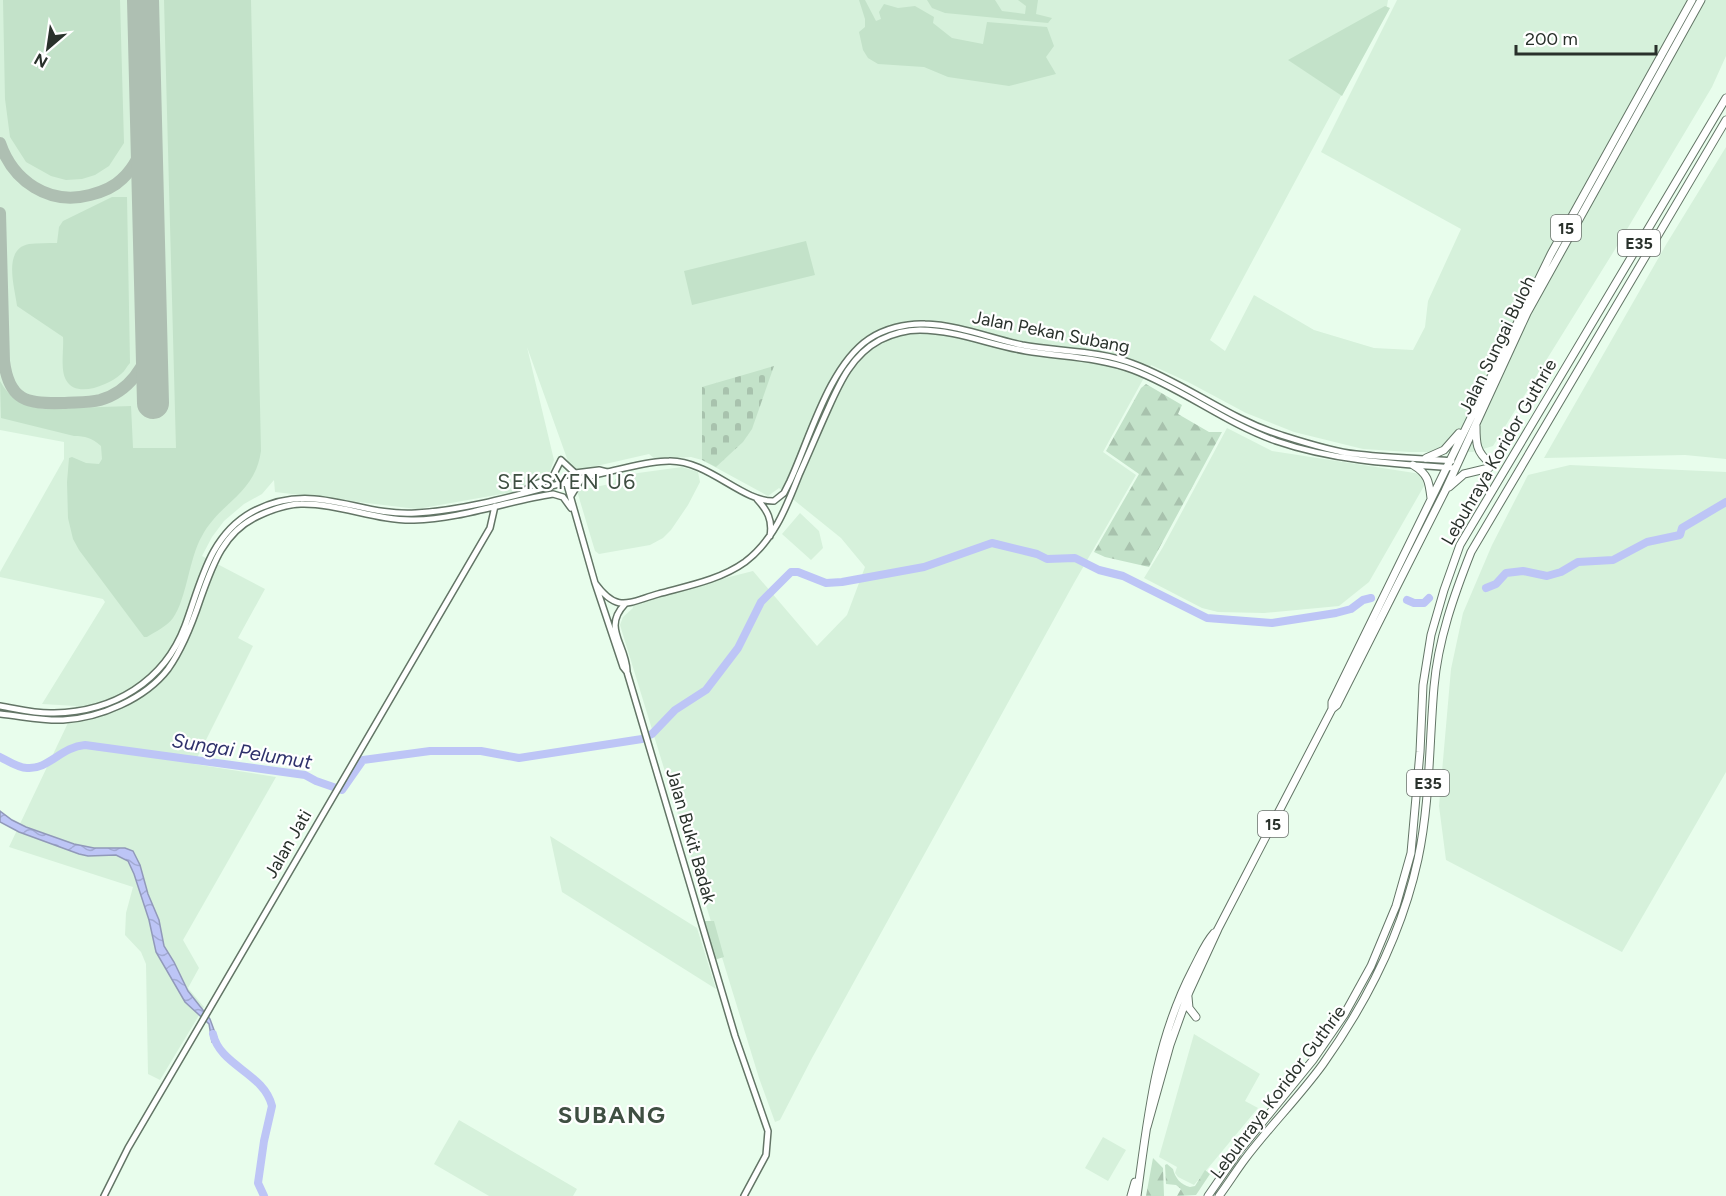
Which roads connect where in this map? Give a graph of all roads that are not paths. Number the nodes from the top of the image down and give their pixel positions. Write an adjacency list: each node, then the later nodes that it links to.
1 (1692, 0): 6 (highway, Jalan Sungai Buloh / 15)
2 (1701, 0): 5 (highway, Jalan Sungai Buloh / 15)
3 (1726, 98): 36 (highway, Lebuhraya Koridor Guthrie / E35)
4 (1726, 120): 37 (highway, Lebuhraya Koridor Guthrie / E35)
5 (1477, 424): 8 (highway, Jalan Sungai Buloh / 15); 13 (highway)
6 (1463, 430): 7 (highway); 8 (highway, Jalan Sungai Buloh / 15)
7 (1426, 458): 8 (main road, Jalan Pekan Subang); 16 (main road, Jalan Pekan Subang)
8 (1452, 464): 9 (main road, Jalan Pekan Subang); 13 (highway, Jalan Sungai Buloh / 15); 17 (highway, Jalan Sungai Buloh / 15)
9 (1413, 465): 17 (highway); 22 (main road, Jalan Pekan Subang)
10 (607, 472): 11 (main road); 14 (main road); 16 (main road)
11 (582, 478): 12 (main road); 15 (main road)
12 (566, 482): 14 (main road); 15 (main road, Jalan Bukit Badak)
13 (1445, 491): 27 (highway, Jalan Sungai Buloh / 15)
14 (519, 494): 26 (main road)
15 (571, 497): 20 (main road, Jalan Bukit Badak)
16 (756, 498): 22 (main road)
17 (1431, 498): 27 (highway, Jalan Sungai Buloh / 15)
18 (495, 506): 19 (main road); 20 (main road); 21 (main road, Jalan Jati)
19 (485, 509): 21 (main road); 28 (main road)
20 (577, 517): 23 (main road, Jalan Bukit Badak)
21 (492, 522): 34 (main road, Jalan Jati)
22 (770, 537): 24 (main road, Jalan Pekan Subang)
23 (596, 583): 24 (main road); 25 (main road, Jalan Bukit Badak)
24 (626, 604): 25 (main road)
25 (627, 672): 35 (main road, Jalan Bukit Badak)
26 (0, 706)
27 (1332, 709): 29 (highway, Jalan Sungai Buloh / 15)
28 (0, 714)
29 (1218, 929): 30 (highway, Jalan Sungai Buloh / 15); 32 (highway, Jalan Sungai Buloh / 15)
30 (1189, 992): 31 (highway, Jalan Sungai Buloh / 15); 31 (highway)
31 (1175, 1028): 32 (highway, Jalan Sungai Buloh / 15)
32 (1147, 1127): 33 (highway, Jalan Sungai Buloh / 15)
33 (1133, 1195)
34 (104, 1196)
35 (744, 1196)
36 (1208, 1196)
37 (1219, 1196)

